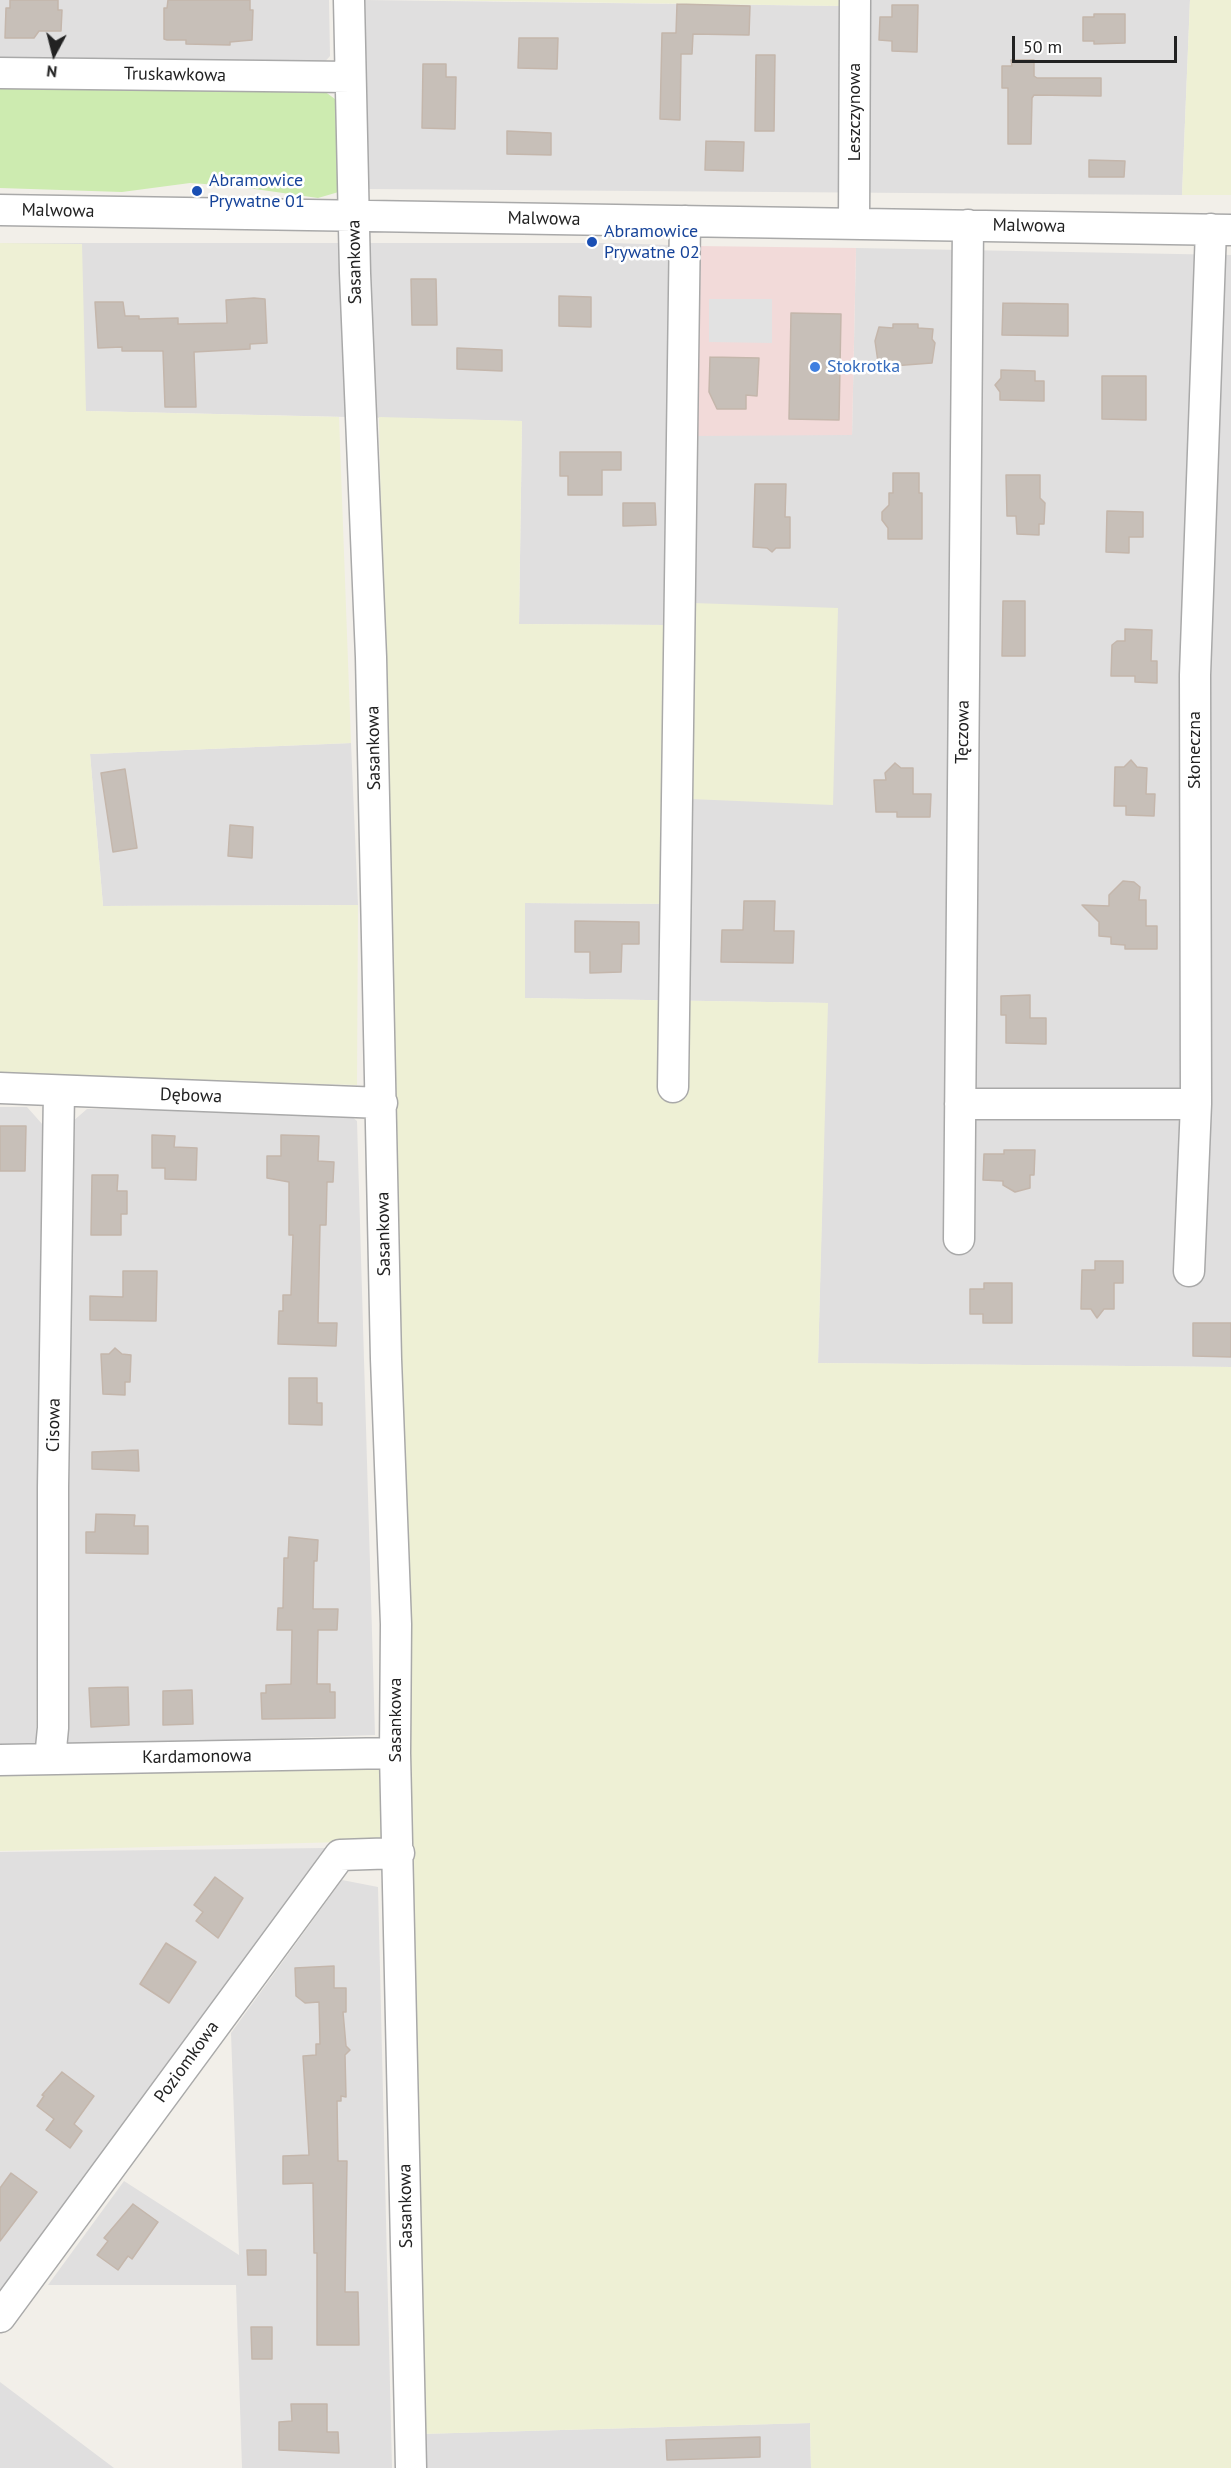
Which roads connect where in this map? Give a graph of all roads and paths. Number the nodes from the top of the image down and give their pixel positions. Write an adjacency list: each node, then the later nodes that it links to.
1 (350, 0): 4 (street, Sasankowa)
2 (855, 0): 8 (street, Leszczynowa)
3 (0, 73): 4 (street, Truskawkowa)
4 (350, 77): 6 (street, Sasankowa)
5 (0, 210): 6 (street, Malwowa)
6 (354, 216): 7 (street, Malwowa); 14 (street, Sasankowa)
7 (685, 221): 8 (street, Malwowa); 11 (street)
8 (854, 224): 9 (street, Malwowa)
9 (968, 225): 10 (street, Malwowa); 15 (street, Tęczowa)
10 (1221, 229): 16 (street, Słoneczna)
11 (673, 1087)
12 (0, 1088): 13 (street, Dębowa)
13 (59, 1091): 14 (street, Dębowa); 20 (street, Cisowa)
14 (382, 1103): 19 (street, Sasankowa)
15 (960, 1104): 16 (street); 17 (street, Tęczowa)
16 (1196, 1104): 18 (street, Słoneczna)
17 (959, 1239)
18 (1189, 1270)
19 (395, 1753): 20 (street, Kardamonowa); 22 (street, Sasankowa)
20 (50, 1759): 21 (street, Kardamonowa)
21 (0, 1760)
22 (399, 1853): 23 (street, Poziomkowa); 24 (street, Sasankowa)
23 (0, 2317)
24 (411, 2468)

